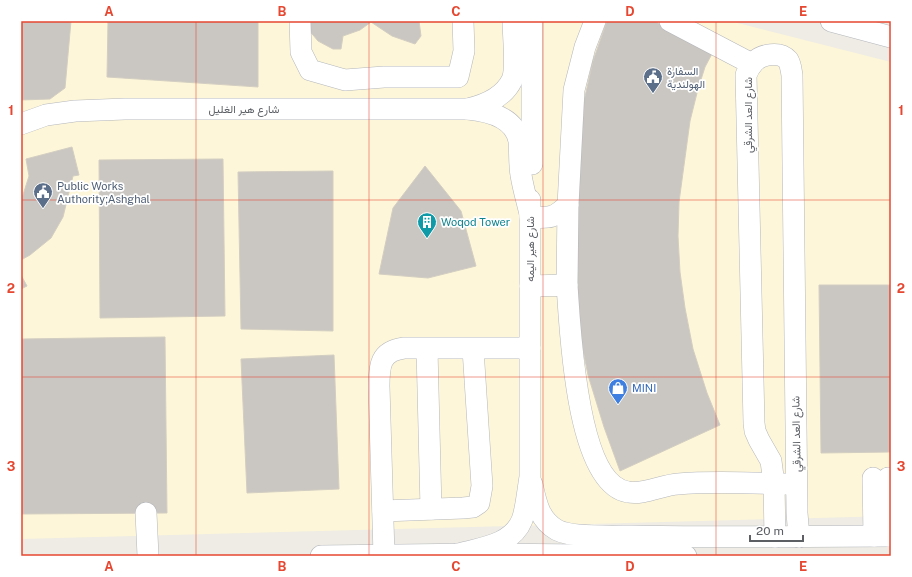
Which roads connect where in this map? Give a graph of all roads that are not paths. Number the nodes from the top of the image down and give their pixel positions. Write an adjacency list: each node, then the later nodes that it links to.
1 (300, 21): 2 (street)
2 (463, 21)
3 (513, 21): 10 (street, شارع هير الغليل)
4 (532, 21): 13 (street, شارع هير اليمه)
5 (595, 21): 12 (street)
6 (670, 21): 9 (street)
7 (831, 21): 8 (street)
8 (891, 37)
9 (752, 64): 21 (street, شارع العد الشرقي); 22 (street, شارع العد الشرقي)
10 (468, 109): 11 (street, شارع هير الغليل); 13 (street, شارع هير الغليل)
11 (21, 124)
12 (568, 205): 13 (street); 15 (street)
13 (530, 216): 14 (street, شارع هير اليمه)
14 (530, 286): 15 (street); 17 (street, شارع هير اليمه)
15 (567, 286): 21 (street)
16 (473, 348): 17 (street); 18 (street); 23 (street)
17 (530, 348): 19 (street, شارع هير اليمه)
18 (427, 349): 23 (street); 24 (street)
19 (530, 477): 27 (street, شارع هير اليمه); 29 (street, شارع هير اليمه)
20 (881, 478): 26 (street)
21 (774, 484): 22 (street); 27 (street, شارع العد الشرقي)
22 (797, 484): 28 (street, شارع العد الشرقي)
23 (431, 509): 24 (street)
24 (382, 511): 30 (street)
25 (146, 513): 32 (street)
26 (885, 536): 28 (street)
27 (775, 537): 28 (street)
28 (799, 537)
29 (458, 554): 30 (street); 31 (street)
30 (384, 555): 33 (street)
31 (547, 555): 34 (street)
32 (148, 556)
33 (321, 556)
34 (679, 556): 35 (street)
35 (686, 556)

